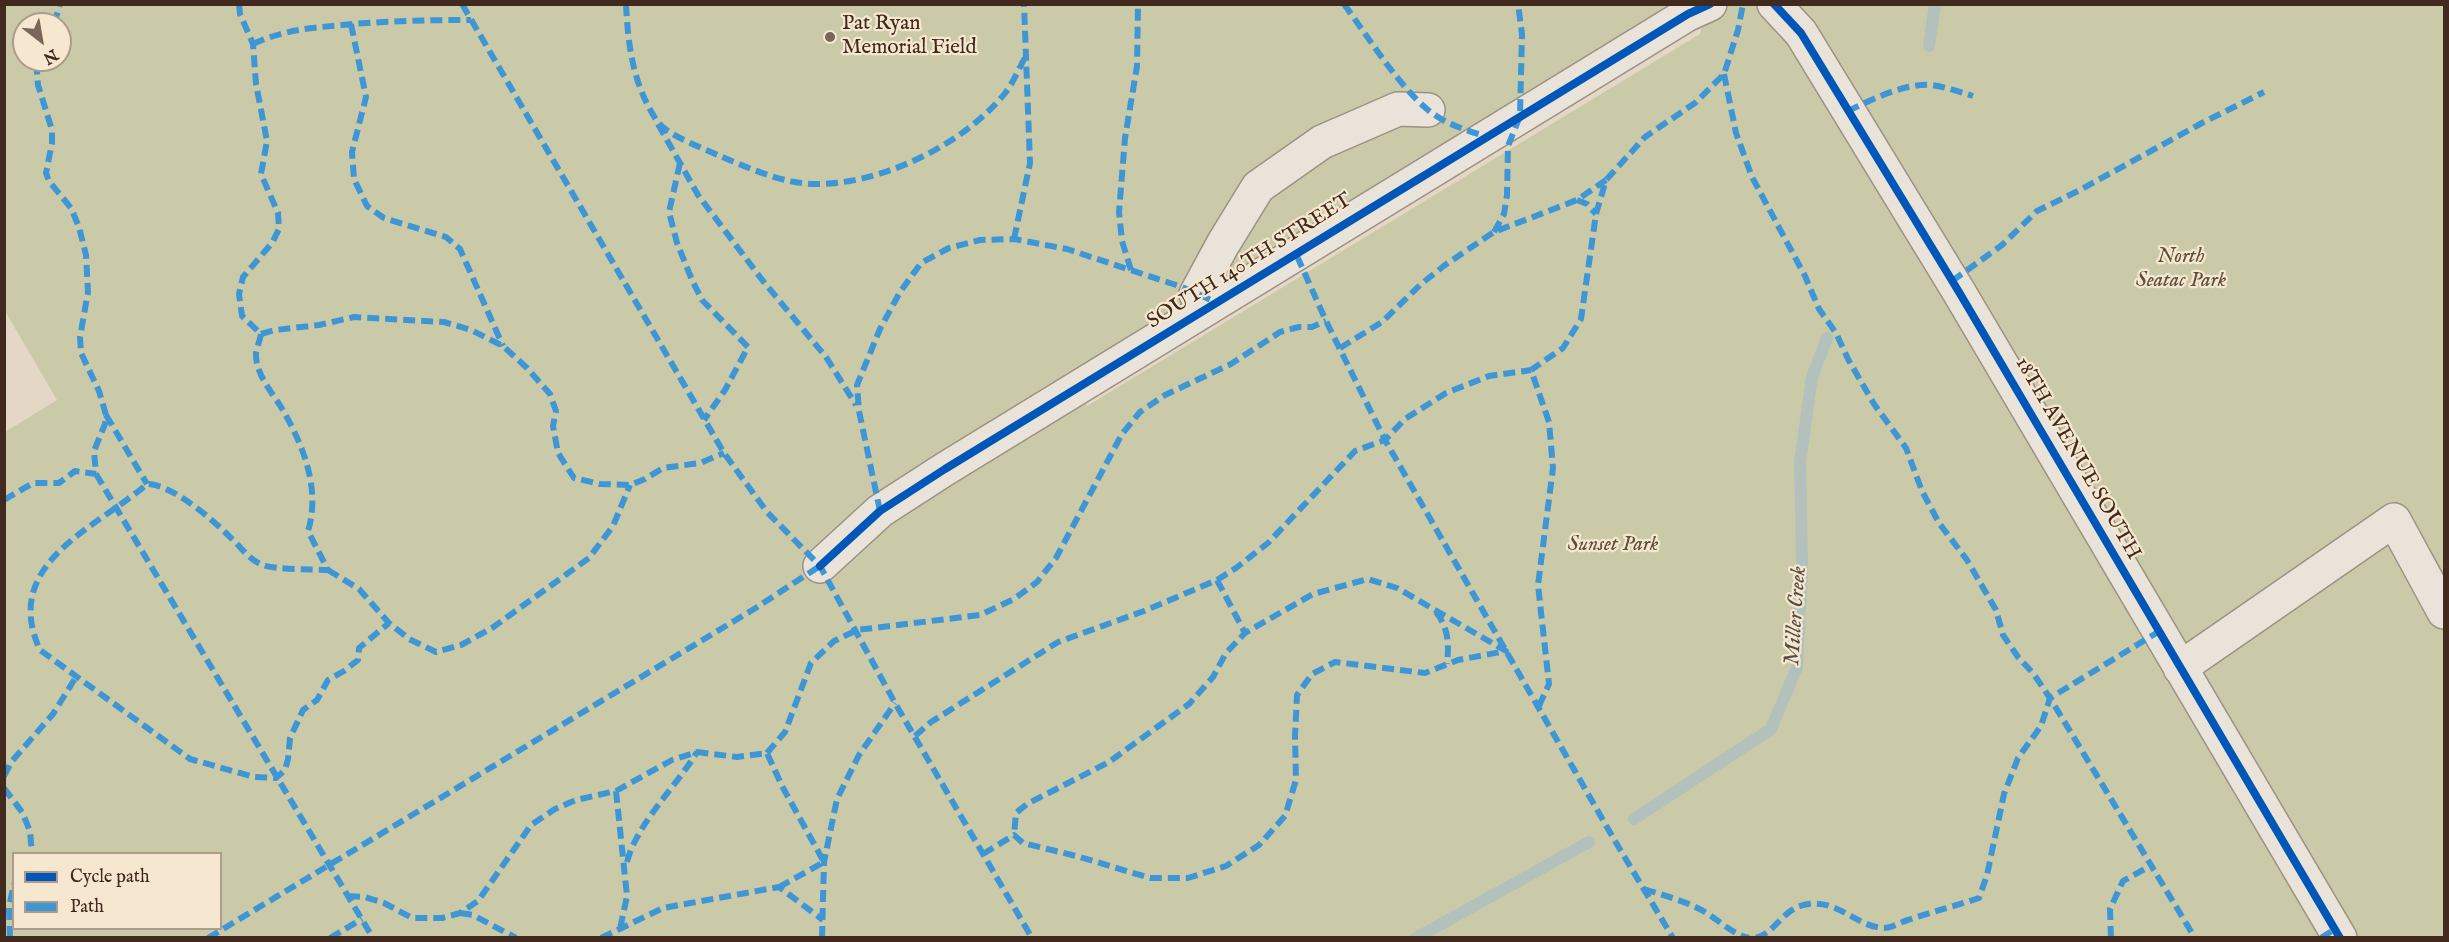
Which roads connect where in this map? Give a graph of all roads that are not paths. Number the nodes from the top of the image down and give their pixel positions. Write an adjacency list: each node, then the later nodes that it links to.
1 (1710, 4): 5 (street, SOUTH 140TH STREET)
2 (1774, 4): 7 (street, 18TH AVENUE SOUTH)
3 (1428, 110): 4 (street)
4 (1196, 294)
5 (820, 566)
6 (2445, 612): 7 (street)
7 (2180, 668): 8 (street, 18TH AVENUE SOUTH)
8 (2340, 938)

